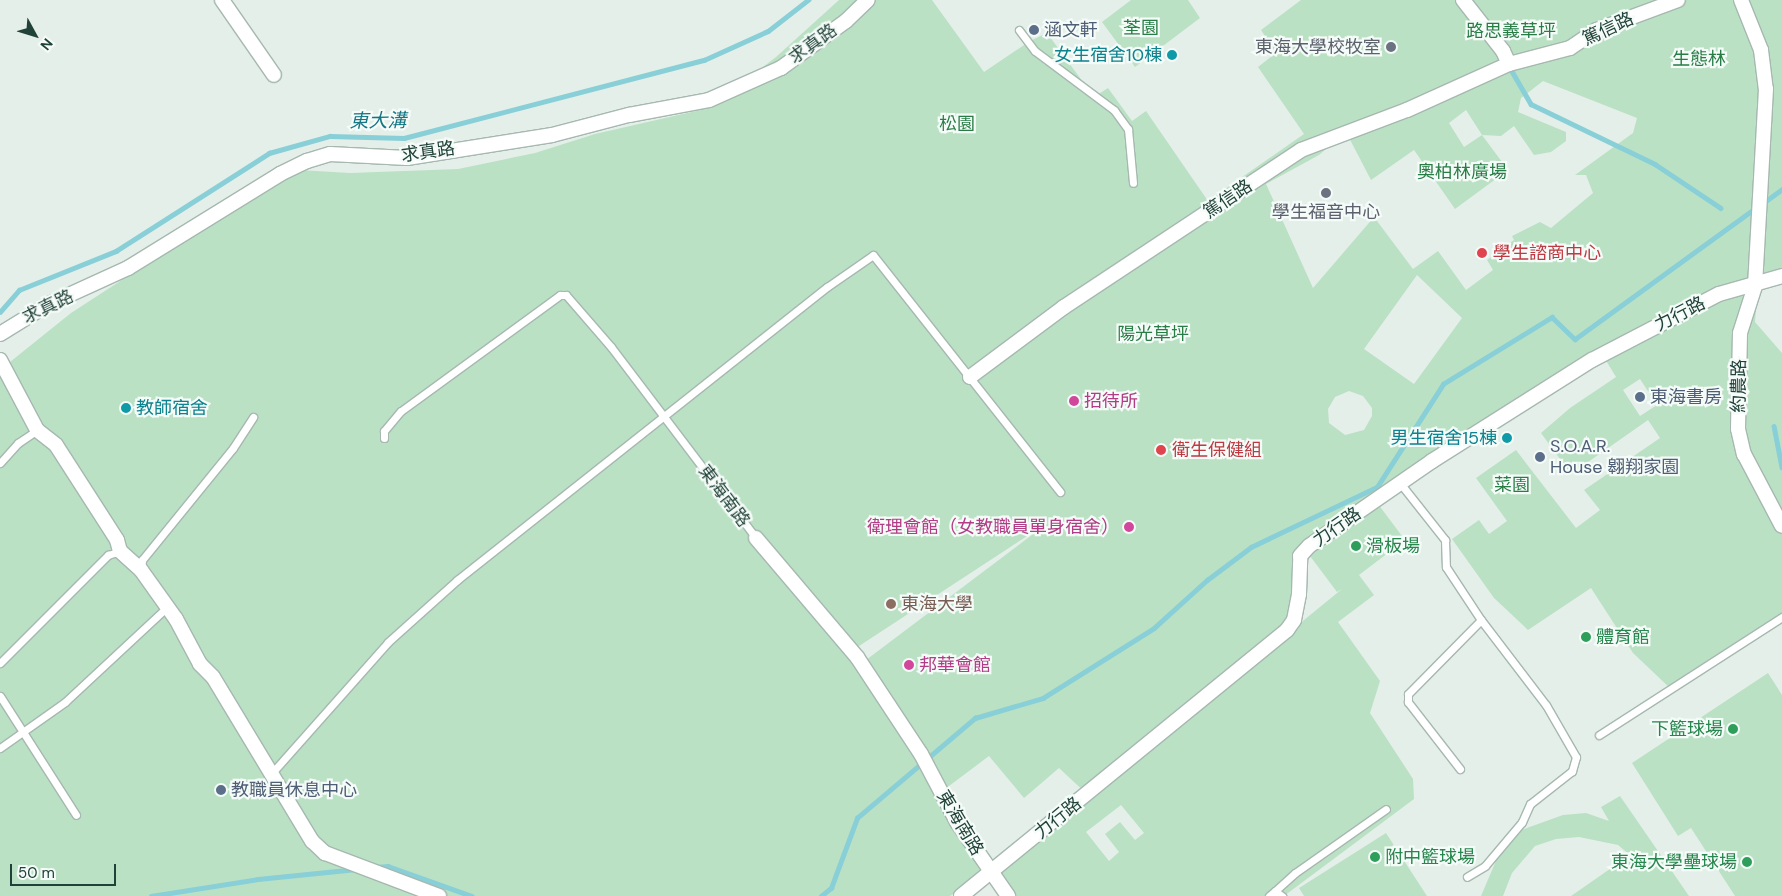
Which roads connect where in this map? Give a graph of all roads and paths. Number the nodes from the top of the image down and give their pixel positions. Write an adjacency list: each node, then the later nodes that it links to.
1 (222, 0): 8 (street)
2 (868, 0): 12 (street, 求真路)
3 (1463, 0): 7 (street)
4 (1678, 0): 7 (street, 篤信路)
5 (1741, 0): 11 (street, 約農路)
6 (1019, 30): 9 (lane)
7 (1505, 66): 14 (street, 篤信路)
8 (274, 75)
9 (1134, 183)
10 (1782, 276): 11 (street, 力行路)
11 (1755, 286): 20 (street, 力行路); 22 (street, 約農路)
12 (0, 334)
13 (0, 360): 17 (street)
14 (970, 377): 16 (lane); 21 (lane)
15 (253, 417): 25 (lane)
16 (664, 417): 18 (lane, 東海南路); 23 (lane, 東海南路); 35 (lane)
17 (37, 430): 19 (lane); 24 (street)
18 (384, 438)
19 (0, 463)
20 (1400, 482): 28 (lane); 38 (street, 力行路)
21 (1060, 492)
22 (1782, 526)
23 (756, 538): 38 (street, 東海南路)
24 (120, 551): 25 (street); 29 (lane)
25 (141, 570): 26 (street)
26 (166, 608): 31 (lane); 35 (street)
27 (1782, 617): 32 (lane)
28 (1481, 620): 34 (lane); 39 (lane)
29 (0, 664)
30 (0, 696): 31 (lane)
31 (24, 729): 33 (lane); 37 (lane)
32 (1599, 734)
33 (0, 748)
34 (1460, 769)
35 (271, 774): 41 (street)
36 (1386, 809): 40 (lane)
37 (76, 815)
38 (991, 872): 42 (street, 力行路); 43 (street, 東海南路)
39 (1467, 878)
40 (1272, 894): 44 (lane)
41 (439, 896)
42 (961, 896)
43 (1008, 896)
44 (1282, 896)

